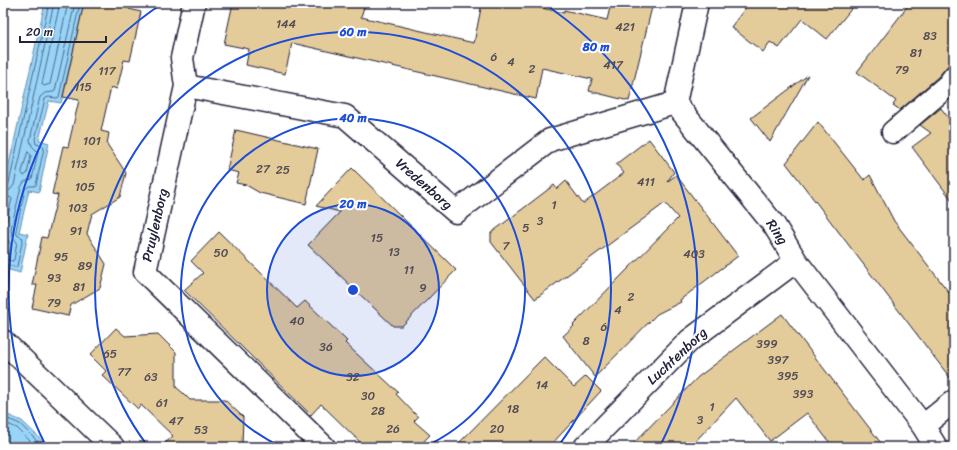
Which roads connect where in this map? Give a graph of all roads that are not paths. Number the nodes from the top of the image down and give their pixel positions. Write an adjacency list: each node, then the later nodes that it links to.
1 (194, 3): 4 (street, Pruylenborg)
2 (697, 3): 5 (street)
3 (954, 77): 6 (street)
4 (186, 86): 5 (street, Vredenborg); 12 (street, Pruylenborg)
5 (675, 103): 7 (street, Ring)
6 (893, 132)
7 (796, 261): 10 (street, Ring); 13 (street, Luchtenborg)
8 (3, 341): 11 (street)
9 (954, 401): 10 (street)
10 (923, 426): 14 (street, Ring)
11 (113, 447)
12 (324, 447)
13 (585, 447)
14 (936, 447)

